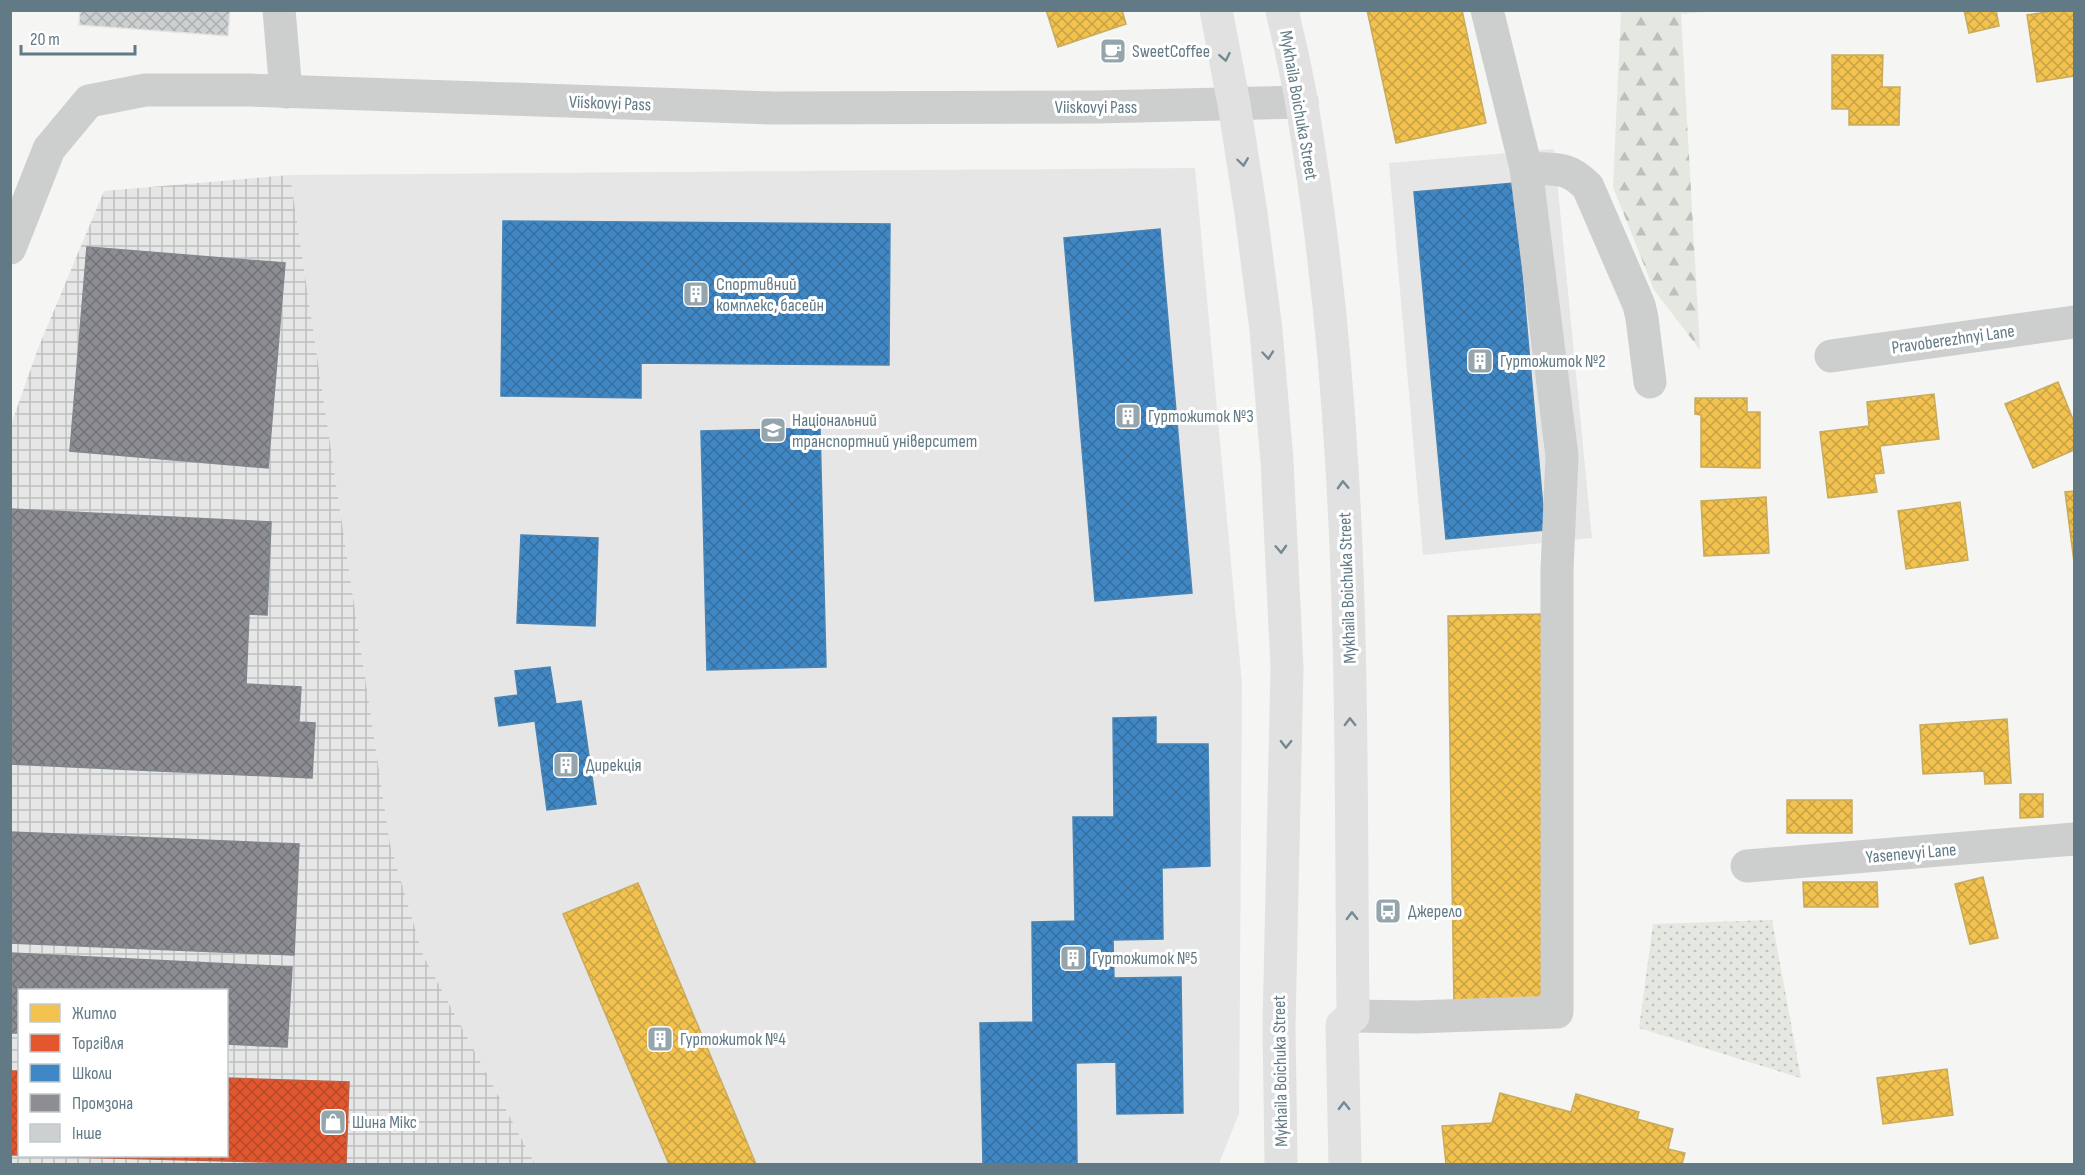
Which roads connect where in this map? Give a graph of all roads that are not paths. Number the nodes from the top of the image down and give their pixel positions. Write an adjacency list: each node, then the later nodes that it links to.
1 (279, 10): 5 (street)
2 (1216, 10): 7 (main road, Mykhaila Boichuka Street, one-way to 7)
3 (1282, 10): 6 (main road, Mykhaila Boichuka Street)
4 (1486, 10): 8 (street)
5 (286, 92): 7 (street, Viiskovyi Pass); 9 (street, Viiskovyi Pass)
6 (1302, 102): 7 (street, Viiskovyi Pass); 15 (main road, Mykhaila Boichuka Street, one-way to 6)
7 (1234, 104): 16 (main road, Mykhaila Boichuka Street, one-way to 16)
8 (1527, 168): 12 (street); 15 (street)
9 (10, 248)
10 (2074, 322): 11 (street, Pravoberezhnyi Lane)
11 (1831, 356)
12 (1650, 382)
13 (2074, 840): 14 (street, Yasenevyi Lane)
14 (1747, 866)
15 (1353, 1016): 17 (main road, Mykhaila Boichuka Street, one-way to 15)
16 (1281, 1164)
17 (1345, 1164)

